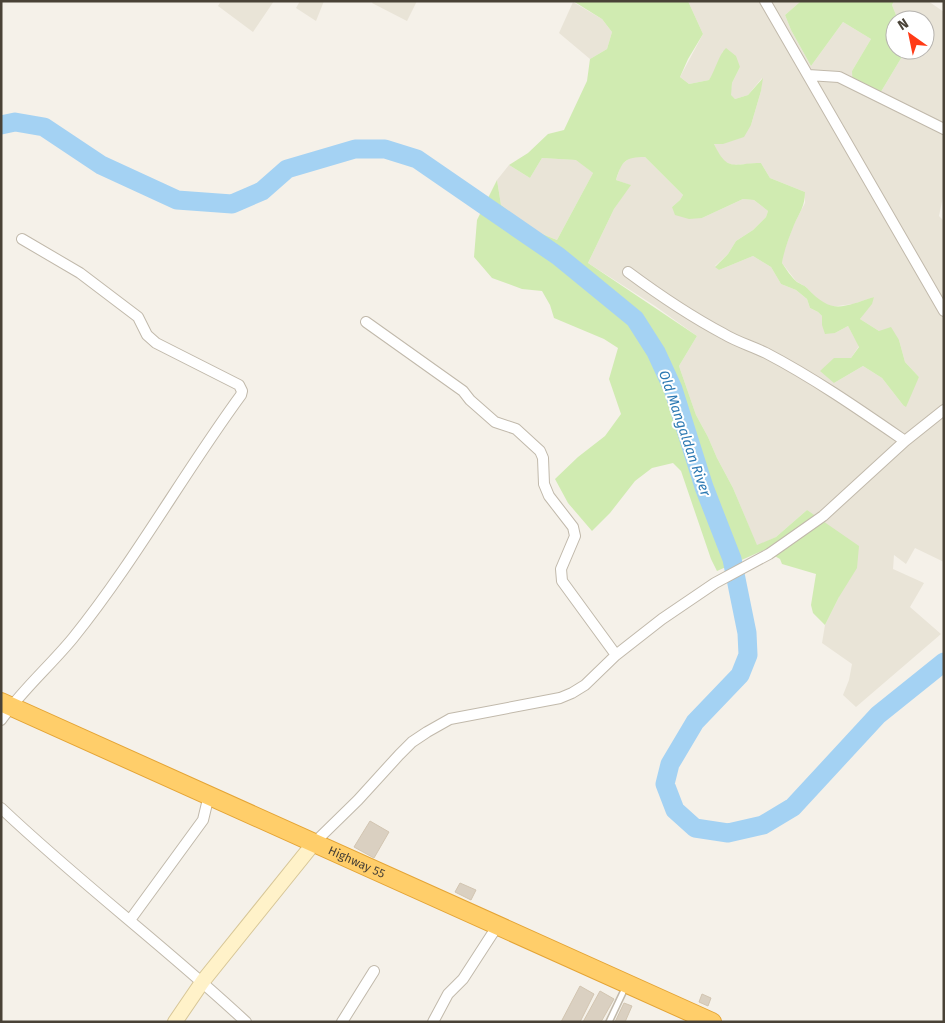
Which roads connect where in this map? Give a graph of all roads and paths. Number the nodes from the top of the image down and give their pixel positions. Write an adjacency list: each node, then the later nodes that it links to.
1 (765, 1): 2 (street)
2 (808, 75): 3 (street); 6 (street)
3 (944, 129)
4 (22, 239): 11 (street)
5 (628, 272): 9 (street)
6 (944, 311)
7 (366, 322): 10 (street)
8 (944, 410): 9 (street)
9 (905, 441): 10 (street)
10 (616, 655): 14 (street)
11 (4, 710): 12 (highway, Highway 55)
12 (209, 795): 14 (highway, Highway 55); 15 (street)
13 (1, 808): 15 (street)
14 (314, 844): 16 (highway, Highway 55); 18 (street)
15 (130, 920): 18 (street)
16 (498, 925): 19 (highway, Highway 55); 23 (street)
17 (374, 971): 22 (street)
18 (203, 981): 20 (street); 21 (street)
19 (628, 983): 24 (lane); 25 (highway, Highway 55)
20 (175, 1022)
21 (246, 1022)
22 (342, 1022)
23 (433, 1022)
24 (608, 1022)
25 (712, 1022)

